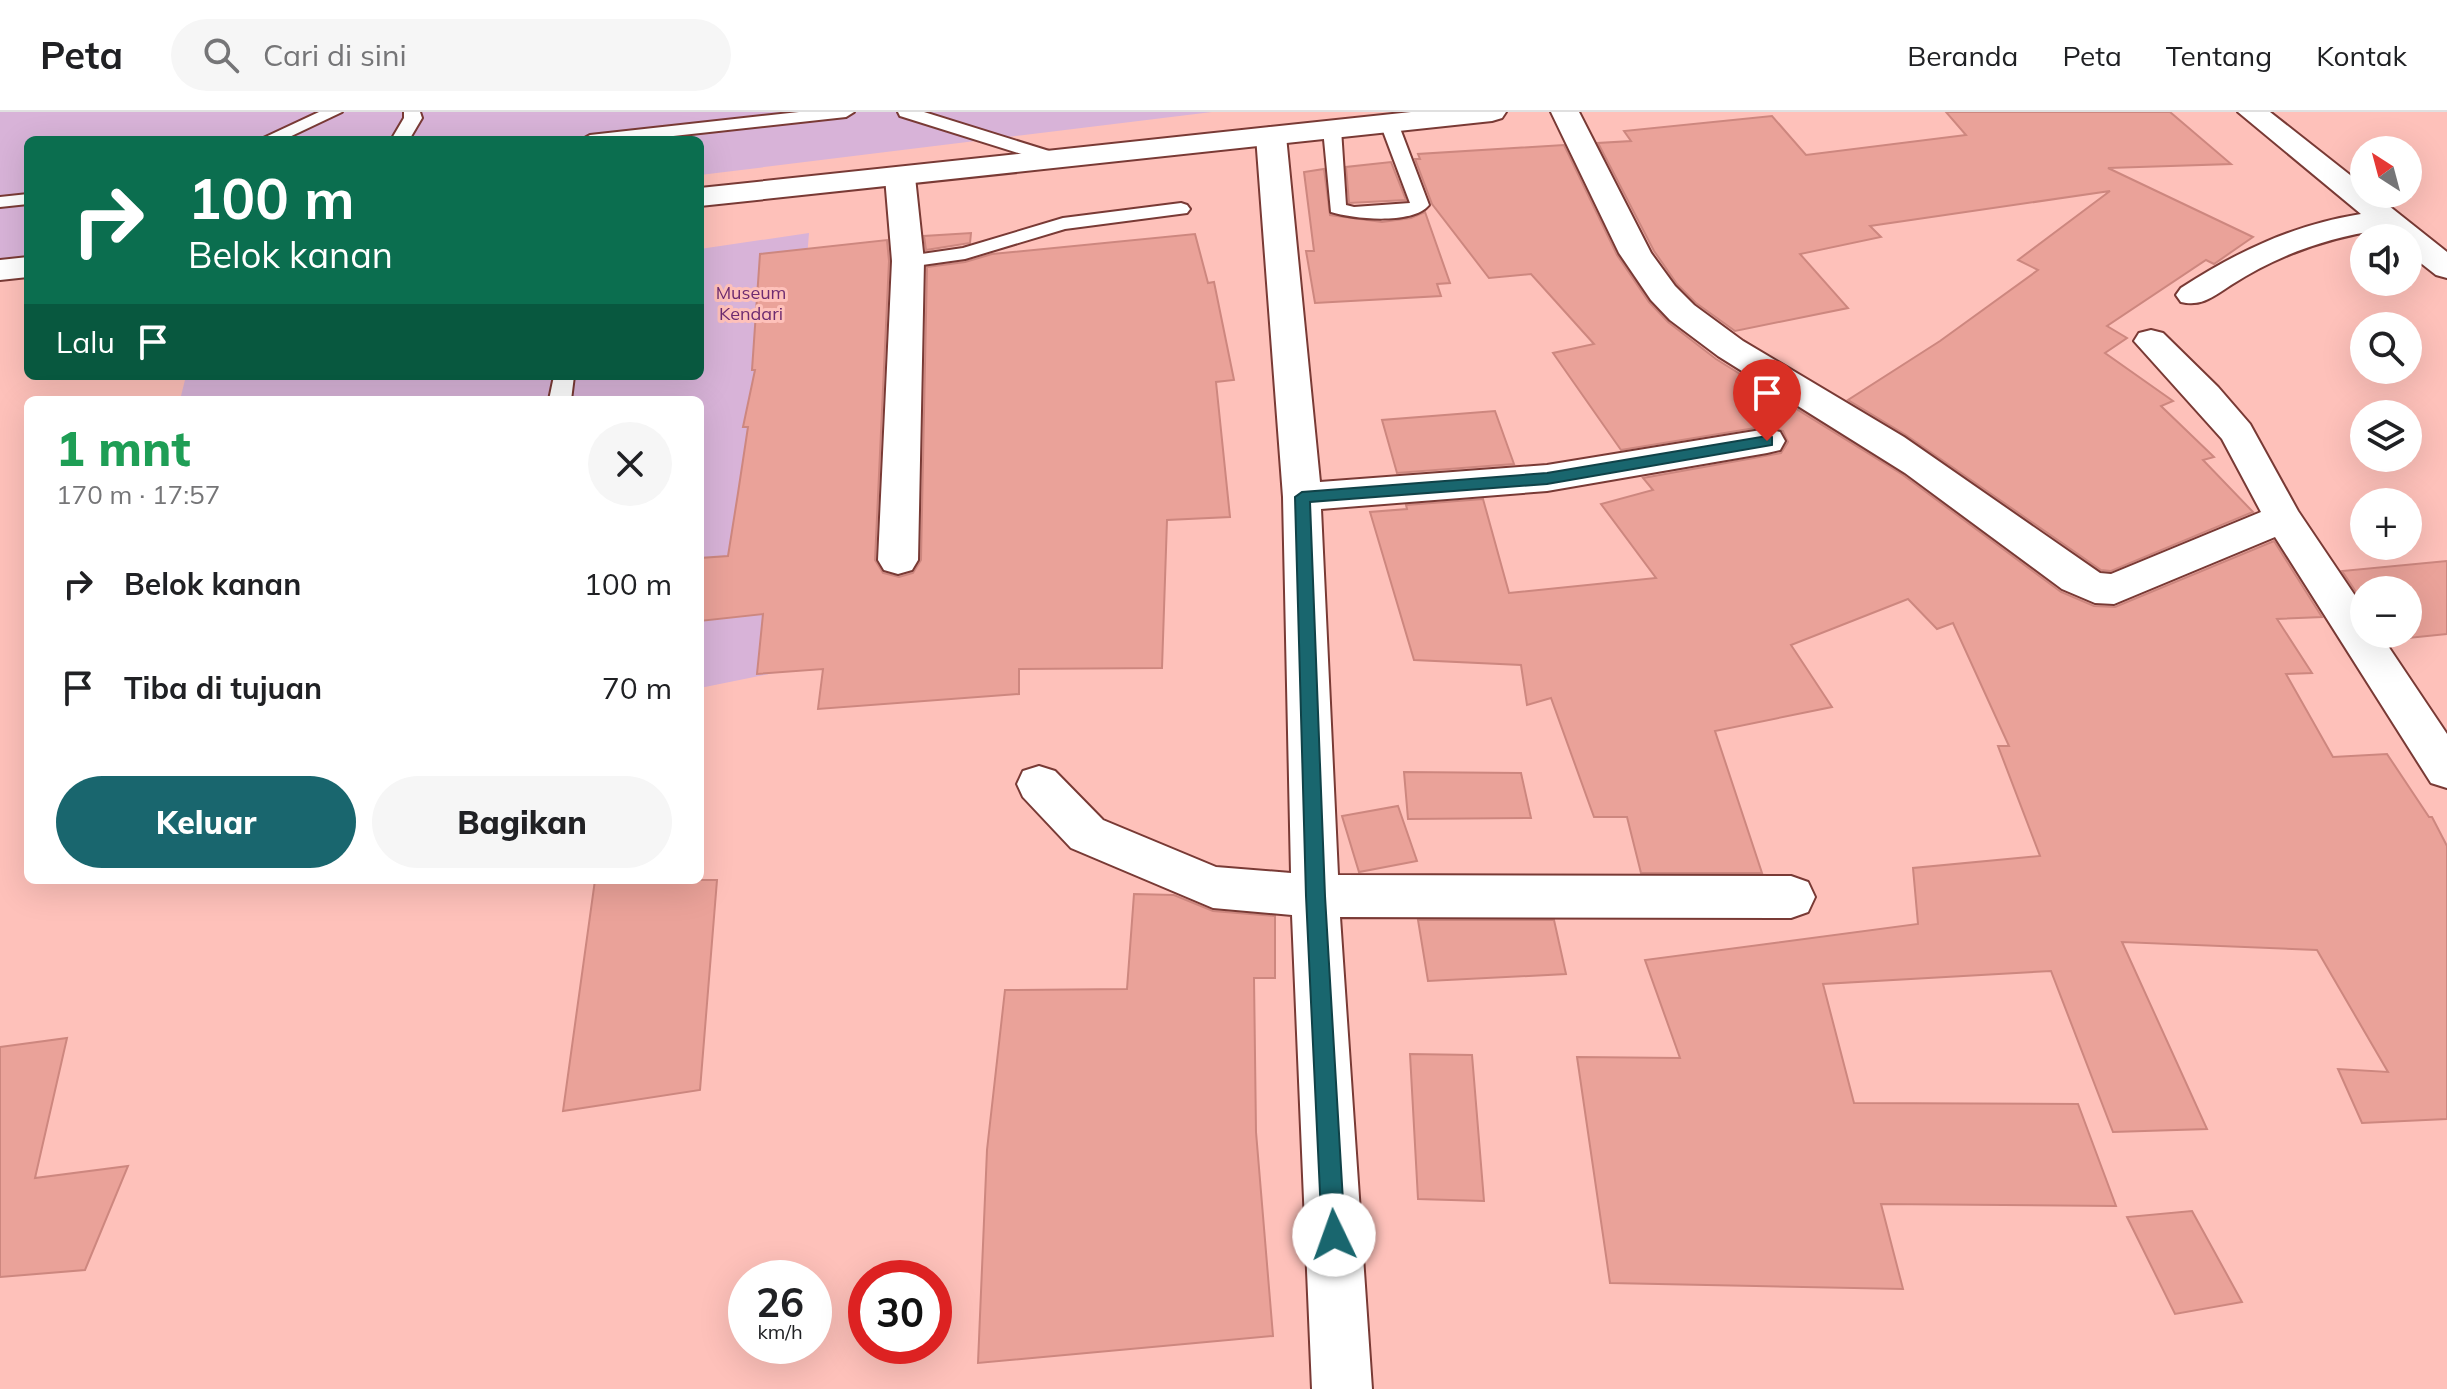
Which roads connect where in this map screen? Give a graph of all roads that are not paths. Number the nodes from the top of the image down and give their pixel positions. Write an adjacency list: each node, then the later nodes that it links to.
1 (334, 112): 10 (lane)
2 (412, 112): 11 (lane)
3 (846, 112): 12 (lane)
4 (906, 112): 14 (lane)
5 (1492, 112): 8 (street)
6 (1565, 112): 33 (street)
7 (2252, 112): 16 (street)
8 (1389, 123): 9 (street); 9 (lane)
9 (1332, 129): 13 (street)
10 (277, 136)
11 (402, 136)
12 (627, 136)
13 (1271, 136): 14 (street); 32 (street)
14 (1056, 159): 15 (street)
15 (900, 177): 17 (street); 25 (street)
16 (2350, 178)
17 (704, 197)
18 (24, 199): 19 (lane)
19 (0, 202)
20 (2389, 208): 29 (street)
21 (2393, 208): 27 (street)
22 (2394, 208): 24 (street)
23 (1181, 209): 25 (lane)
24 (2447, 234)
25 (908, 261): 34 (street)
26 (24, 267): 28 (street)
27 (2447, 268)
28 (0, 270)
29 (2193, 295)
30 (2151, 341): 33 (street)
31 (1767, 441): 32 (street)
32 (1302, 497): 37 (street)
33 (2283, 518): 35 (street)
34 (898, 560)
35 (2447, 770)
36 (1039, 784): 37 (street)
37 (1315, 896): 38 (street); 39 (street)
38 (1791, 897)
39 (1342, 1389)

